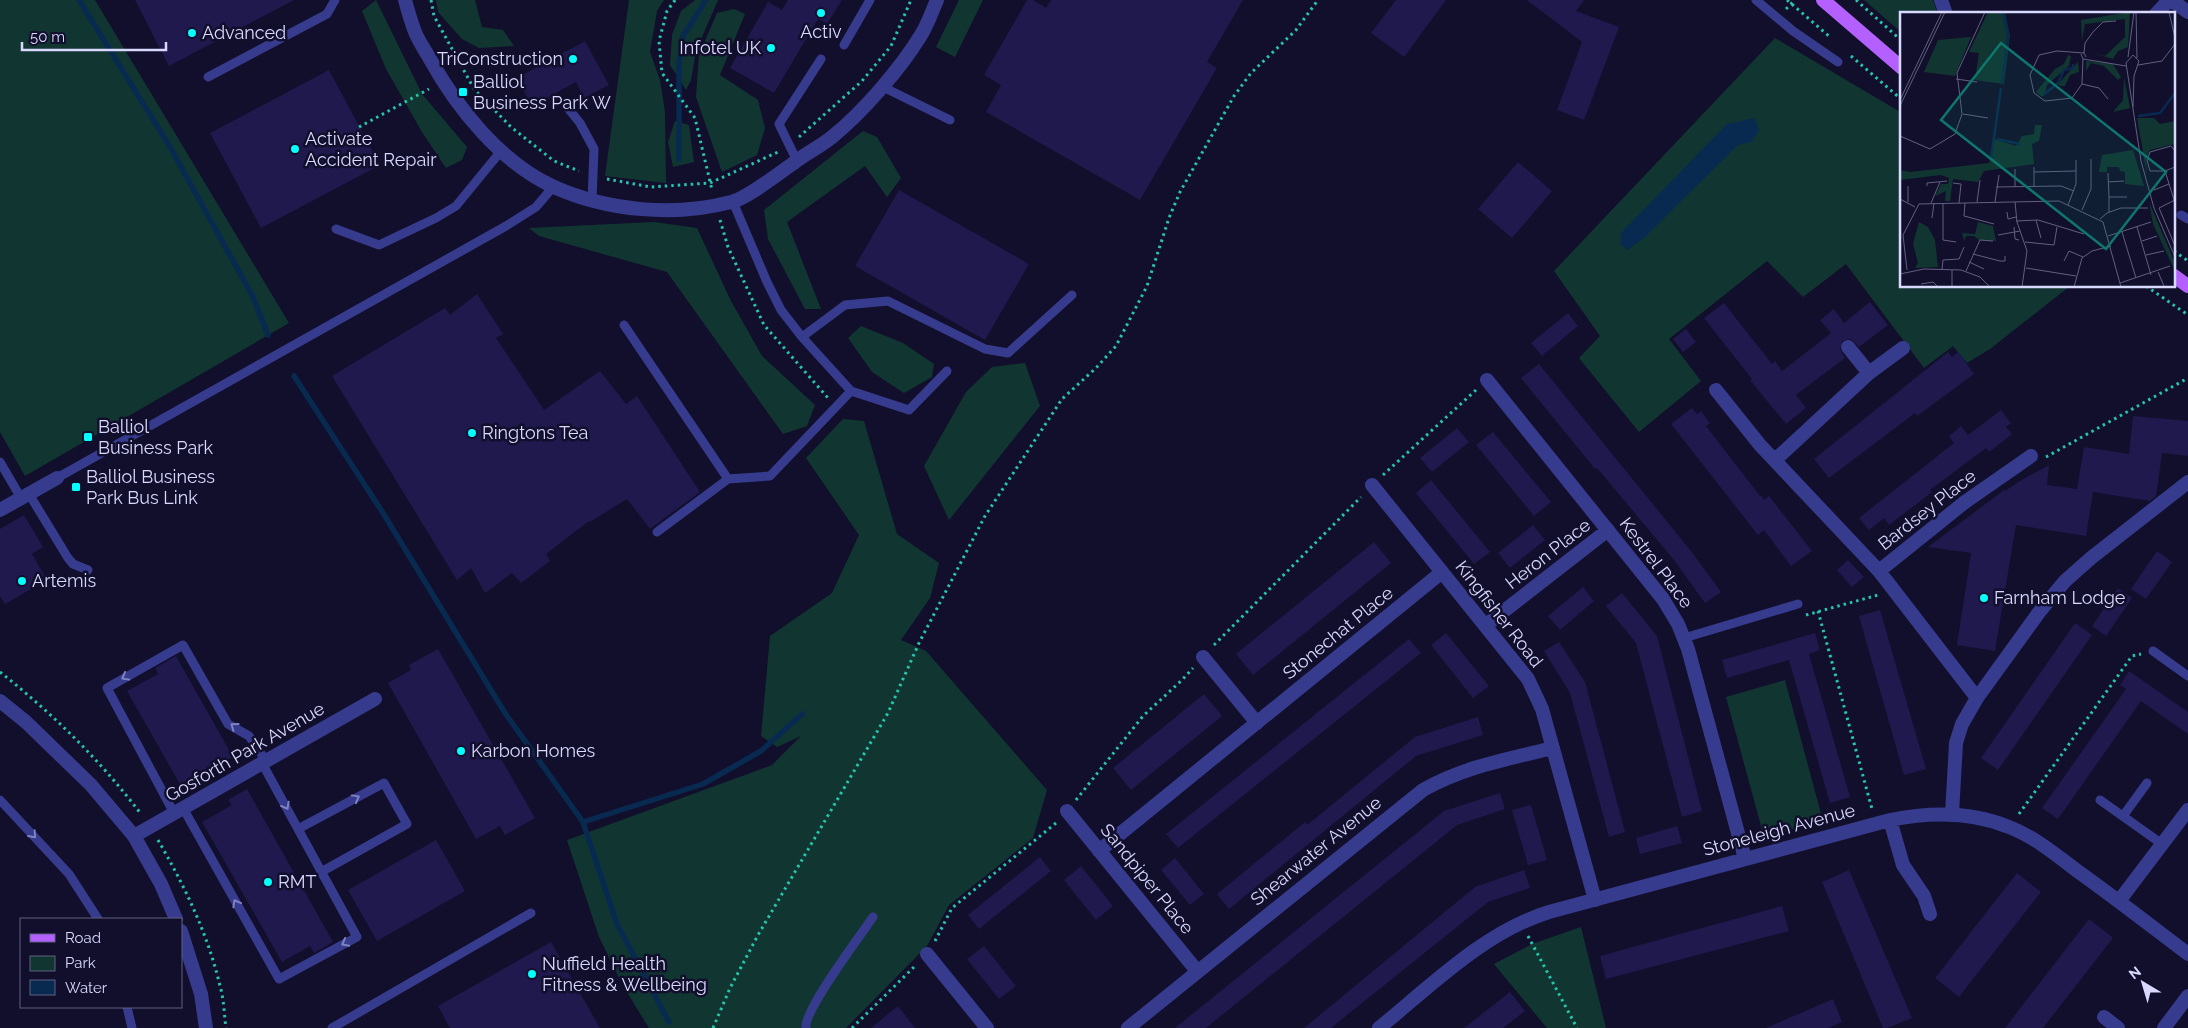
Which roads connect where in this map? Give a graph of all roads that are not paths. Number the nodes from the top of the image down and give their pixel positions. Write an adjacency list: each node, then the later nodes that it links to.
1 (335, 0): 16 (lane)
2 (405, 0): 20 (street)
3 (870, 0): 12 (lane)
4 (936, 0): 17 (street)
5 (1756, 0): 14 (lane)
6 (1823, 0): 15 (main road)
7 (1941, 0): 9 (street)
8 (2170, 0): 10 (street); 11 (street)
9 (1945, 12)
10 (2158, 12)
11 (2188, 12)
12 (844, 45)
13 (821, 59): 21 (lane)
14 (1838, 62)
15 (1900, 66)
16 (208, 77)
17 (881, 86): 19 (lane); 21 (street)
18 (567, 107): 23 (lane)
19 (950, 120)
20 (501, 151): 22 (street); 25 (lane)
21 (796, 161): 24 (street)
22 (553, 187): 23 (street); 41 (lane)
23 (592, 200): 24 (street)
24 (733, 202): 30 (lane)
25 (336, 229)
26 (2176, 277): 27 (main road)
27 (2188, 286)
28 (1072, 296): 30 (lane)
29 (624, 325): 42 (lane)
30 (802, 337): 37 (lane)
31 (1848, 347): 34 (street)
32 (1903, 348): 34 (street)
33 (947, 371): 37 (lane)
34 (1869, 373): 39 (street)
35 (1487, 380): 47 (street, Kestrel Place)
36 (1716, 390): 39 (street)
37 (851, 391): 42 (lane)
38 (2030, 456): 50 (street, Bardsey Place)
39 (1775, 460): 50 (street)
40 (0, 462): 45 (lane)
41 (57, 478): 45 (street)
42 (728, 479): 48 (lane)
43 (2188, 482): 58 (street)
44 (1372, 485): 51 (street, Kingfisher Road)
45 (25, 496): 46 (street); 49 (lane)
46 (0, 510)
47 (1608, 530): 53 (street, Heron Place); 54 (street, Kestrel Place)
48 (657, 532)
49 (88, 570)
50 (1880, 571): 58 (street, Bardsey Place)
51 (1442, 572): 53 (street, Kingfisher Road); 61 (street, Stonechat Place)
52 (1798, 604): 54 (lane)
53 (1486, 625): 62 (street, Kingfisher Road)
54 (1684, 638): 77 (street, Kestrel Place)
55 (2153, 651): 57 (lane)
56 (1203, 656): 61 (street)
57 (2188, 676)
58 (1977, 698): 70 (street)
59 (375, 699): 63 (street, Gosforth Park Avenue)
60 (0, 701): 74 (street)
61 (1257, 723): 76 (street, Stonechat Place)
62 (1552, 748): 79 (street, Kingfisher Road); 89 (street, Shearwater Avenue)
63 (264, 762): 68 (street, Gosforth Park Avenue); 68 (lane, one-way to 68); 73 (lane, one-way to 73)
64 (2147, 783): 71 (lane)
65 (0, 800): 84 (lane, one-way to 84)
66 (2100, 800): 71 (lane)
67 (2188, 810): 75 (street)
68 (179, 811): 74 (street, Gosforth Park Avenue); 78 (lane, one-way to 68)
69 (1067, 811): 76 (street, Sandpiper Place)
70 (1952, 814): 72 (street, Stoneleigh Avenue); 80 (street, Stoneleigh Avenue)
71 (2123, 816): 75 (lane)
72 (1890, 820): 77 (street, Stoneleigh Avenue); 82 (street)
73 (298, 829): 78 (lane); 78 (lane, one-way to 78)
74 (134, 836): 85 (street)
75 (2162, 844): 80 (street)
76 (1099, 851): 89 (street, Sandpiper Place)
77 (1745, 859): 79 (street, Stoneleigh Avenue)
78 (321, 872)
79 (1595, 900): 99 (street, Stoneleigh Avenue)
80 (2119, 901): 88 (street, Stoneleigh Avenue)
81 (531, 913): 95 (lane)
82 (1930, 914)
83 (873, 917): 96 (lane)
84 (97, 918)
85 (176, 918)
86 (182, 934): 94 (street)
87 (928, 954): 97 (street)
88 (2188, 954)
89 (1197, 971): 98 (street, Shearwater Avenue)
90 (2188, 996): 101 (street)
91 (127, 1008): 93 (lane)
92 (2104, 1017): 100 (street)
93 (132, 1028)
94 (206, 1028)
95 (332, 1028)
96 (806, 1028)
97 (986, 1028)
98 (1128, 1028)
99 (1379, 1028)
100 (2118, 1028)
101 (2164, 1028)

